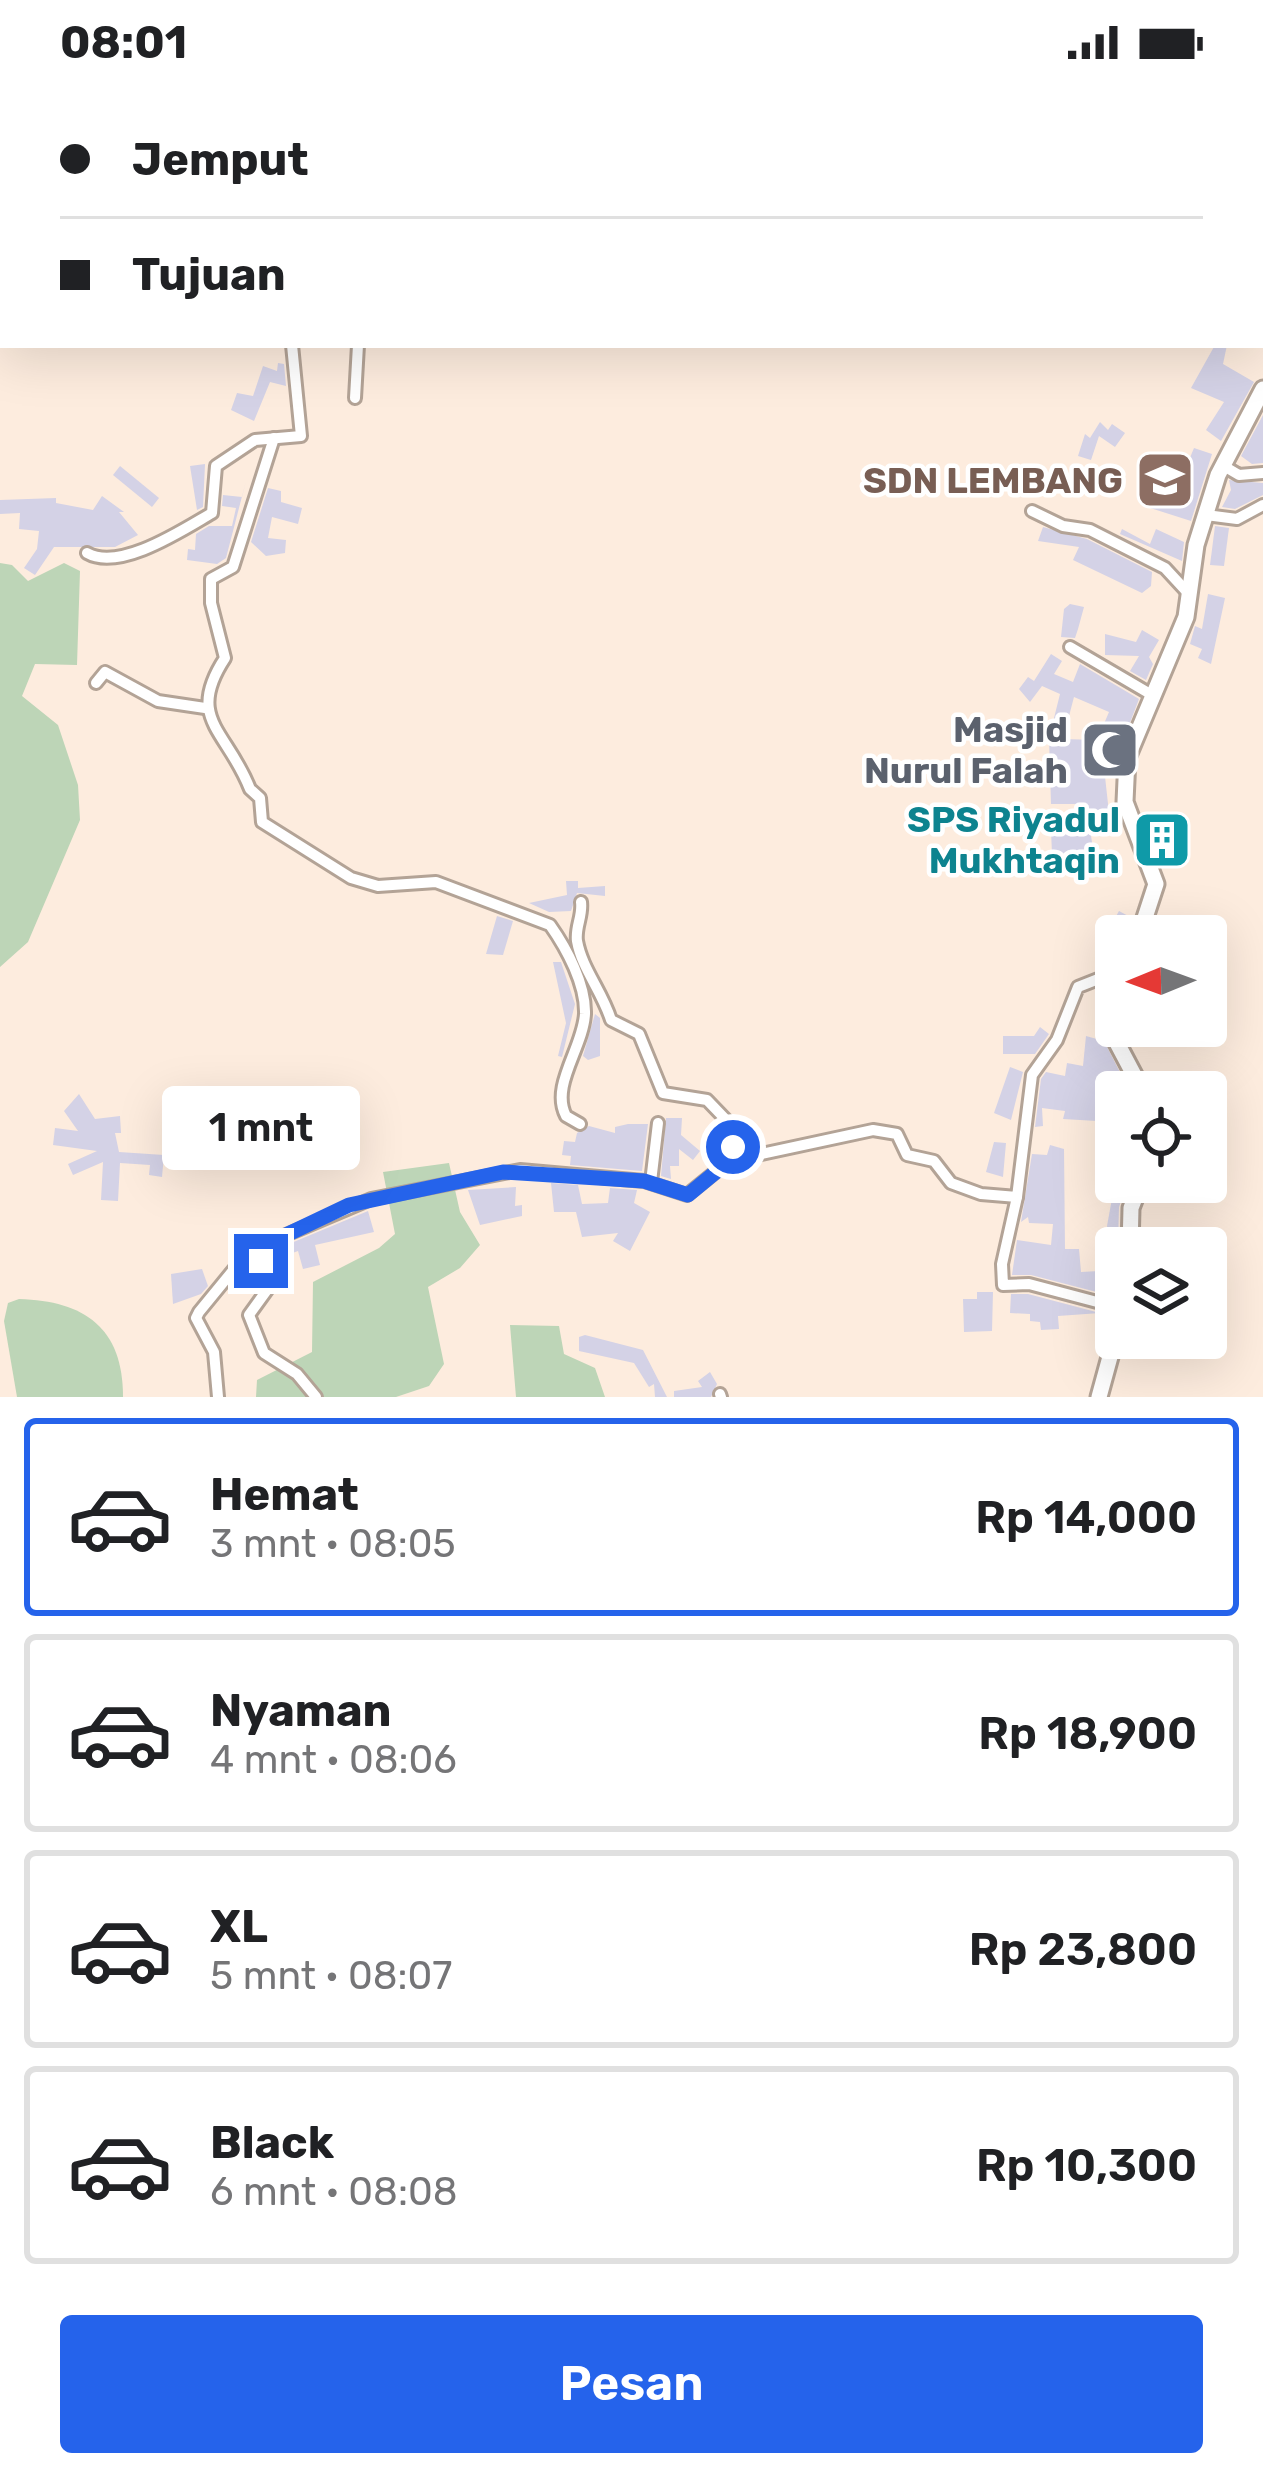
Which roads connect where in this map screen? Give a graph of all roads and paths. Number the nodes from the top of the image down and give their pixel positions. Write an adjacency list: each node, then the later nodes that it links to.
1 (292, 348): 5 (street)
2 (358, 348): 4 (street)
3 (1263, 388): 6 (street)
4 (355, 398)
5 (274, 438): 11 (street); 16 (street)
6 (1222, 465): 7 (street); 10 (street)
7 (1263, 473)
8 (1263, 506): 10 (street)
9 (1033, 511): 12 (street)
10 (1206, 515): 12 (street)
11 (87, 553)
12 (1190, 597): 15 (street)
13 (1070, 647): 15 (street)
14 (96, 683): 16 (street)
15 (1153, 694): 18 (street)
16 (205, 708): 20 (street)
17 (581, 902): 22 (street)
18 (1146, 915)
19 (1095, 982): 24 (street)
20 (580, 1124)
21 (658, 1124): 23 (street)
22 (729, 1161): 23 (street); 24 (street)
23 (651, 1182): 25 (street)
24 (1017, 1197): 26 (street)
25 (267, 1244): 28 (street); 29 (street)
26 (1095, 1301)
27 (1109, 1359): 30 (street)
28 (218, 1397)
29 (316, 1397)
30 (1099, 1397)

